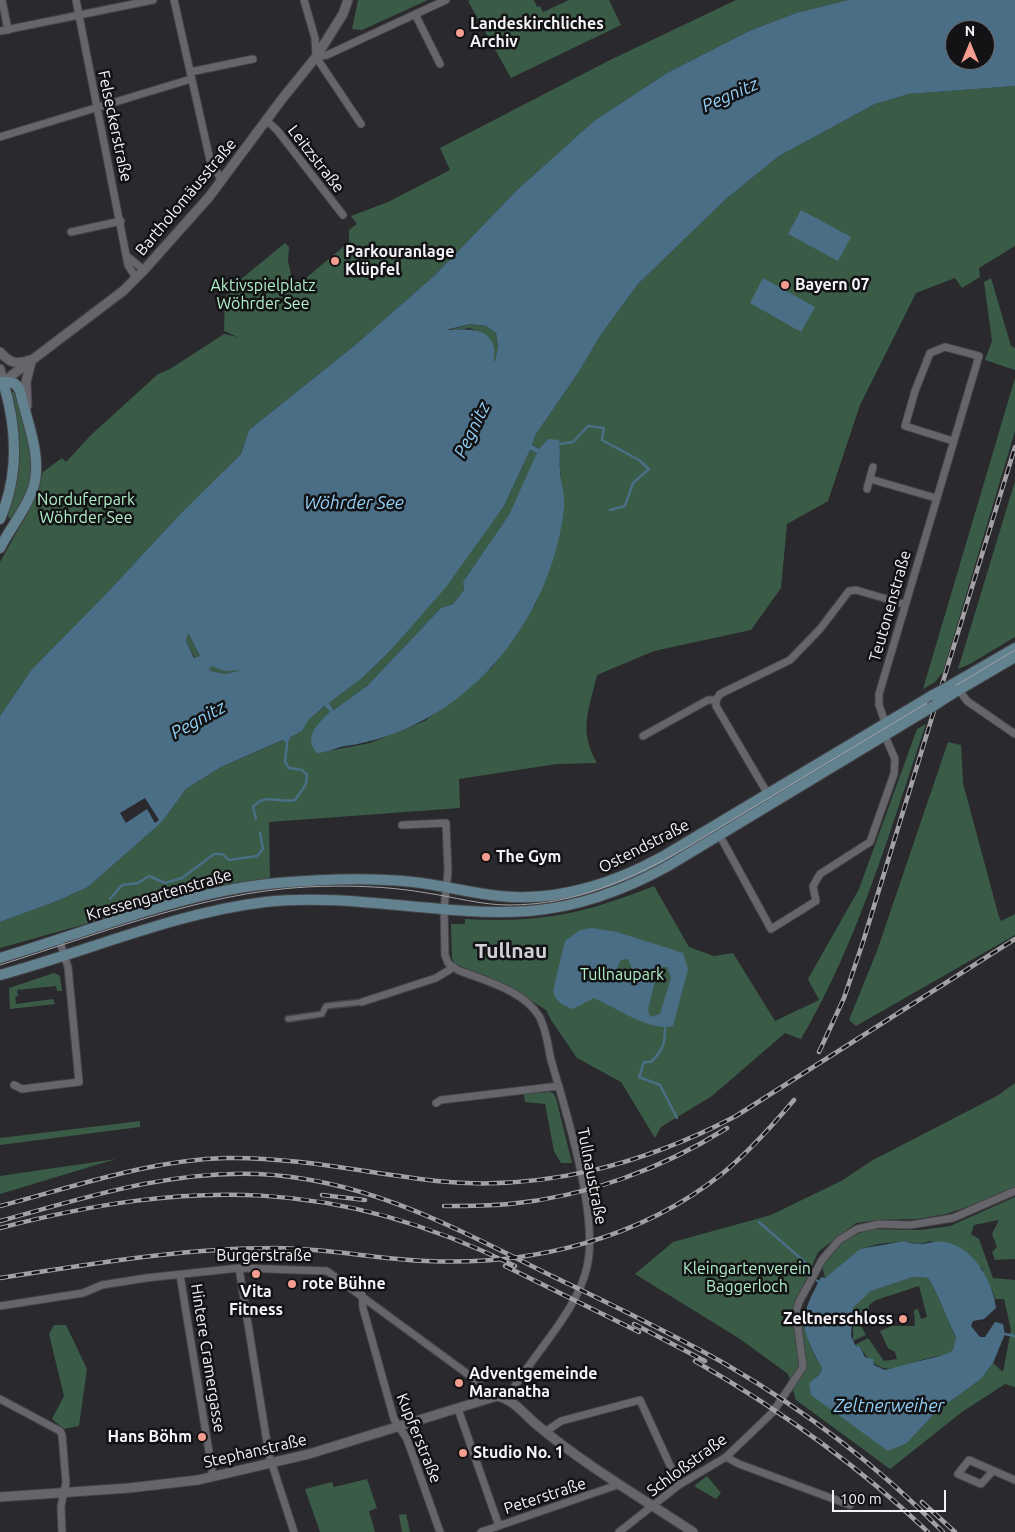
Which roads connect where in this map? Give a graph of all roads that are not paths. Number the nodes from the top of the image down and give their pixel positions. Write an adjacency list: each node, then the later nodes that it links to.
1 (2, 0): 10 (street)
2 (76, 0): 9 (street, Felseckerstraße)
3 (154, 0): 9 (street)
4 (174, 0): 14 (street)
5 (304, 0): 11 (street)
6 (348, 0): 11 (street, Bartholomäusstraße)
7 (446, 0): 8 (street)
8 (415, 14): 11 (street); 13 (street)
9 (79, 16): 10 (street); 16 (street, Felseckerstraße)
10 (4, 31)
11 (316, 57): 17 (street, Bartholomäusstraße); 18 (street)
12 (253, 59): 14 (street)
13 (440, 64)
14 (190, 72): 15 (street)
15 (192, 79): 16 (street); 20 (street)
16 (97, 107): 19 (street); 22 (street, Felseckerstraße)
17 (266, 120): 20 (street, Bartholomäusstraße); 21 (street, Leitzstraße)
18 (361, 124)
19 (0, 137)
20 (222, 181): 25 (street, Bartholomäusstraße)
21 (343, 215)
22 (121, 221): 23 (street); 24 (street, Felseckerstraße)
23 (71, 232)
24 (128, 257): 25 (street); 26 (street, Felseckerstraße)
25 (144, 270): 26 (street, Bartholomäusstraße)
26 (136, 278): 28 (street, Bartholomäusstraße)
27 (0, 352): 28 (street)
28 (32, 360): 30 (street, Bartholomäusstraße); 31 (street)
29 (0, 370): 30 (street)
30 (2, 382): 31 (main road); 37 (main road)
31 (28, 421): 38 (main road)
32 (954, 441): 32 (street, Teutonenstraße); 36 (street, Teutonenstraße)
33 (873, 467): 34 (street)
34 (870, 478): 35 (street); 36 (street)
35 (867, 489)
36 (936, 498): 39 (street, Teutonenstraße)
37 (1, 518): 38 (main road)
38 (2, 544)
39 (904, 604): 43 (street); 44 (street, Teutonenstraße)
40 (1015, 648): 42 (main road, Ostendstraße)
41 (1015, 657): 42 (main road, Ostendstraße)
42 (954, 688): 44 (main road, Ostendstraße, bridge); 45 (street); 47 (main road, Ostendstraße, bridge)
43 (716, 700): 46 (street); 48 (street)
44 (885, 722): 47 (main road); 48 (main road, Ostendstraße)
45 (1015, 734)
46 (643, 736)
47 (885, 736): 49 (main road, Ostendstraße); 51 (street)
48 (767, 794): 49 (street); 52 (main road, Ostendstraße)
49 (773, 804): 51 (main road, Ostendstraße)
50 (402, 825): 52 (street)
51 (720, 836): 53 (main road, Ostendstraße)
52 (447, 886): 53 (street); 54 (main road, Kressengartenstraße)
53 (444, 909): 56 (main road, Kressengartenstraße); 57 (street)
54 (59, 939): 55 (main road, Kressengartenstraße); 56 (street)
55 (3, 956)
56 (65, 956): 58 (main road, Kressengartenstraße); 61 (street)
57 (454, 967): 59 (street); 62 (street, Tullnaustraße)
58 (0, 975)
59 (362, 1002): 60 (street)
60 (288, 1019)
61 (14, 1085)
62 (559, 1086): 63 (street); 71 (street, Tullnaustraße)
63 (436, 1103)
64 (1015, 1191): 75 (street, Schloßstraße)
65 (239, 1268): 66 (street, Burgerstraße); 67 (street, Burgerstraße); 76 (street)
66 (180, 1274): 68 (street, Burgerstraße); 78 (street, Hintere Cramergasse)
67 (362, 1295): 69 (street, Burgerstraße); 73 (street, Kupferstraße)
68 (0, 1306)
69 (485, 1398): 71 (street, Stephanstraße); 72 (street, Stephanstraße)
70 (0, 1399): 82 (street)
71 (507, 1399): 74 (street)
72 (458, 1409): 73 (street, Stephanstraße); 86 (street)
73 (400, 1427): 76 (street, Stephanstraße); 89 (street, Kupferstraße)
74 (545, 1432): 80 (street); 81 (street)
75 (726, 1457): 81 (street, Schloßstraße); 84 (street)
76 (271, 1464): 78 (street, Stephanstraße); 88 (street)
77 (993, 1470): 79 (street)
78 (213, 1476): 82 (street, Stephanstraße)
79 (1015, 1480)
80 (617, 1485): 85 (street); 86 (street, Peterstraße)
81 (679, 1485): 85 (street, Schloßstraße)
82 (64, 1493): 83 (street, Stephanstraße); 87 (street)
83 (0, 1497)
84 (850, 1505)
85 (654, 1506): 91 (street, Schloßstraße); 92 (street)
86 (498, 1526): 90 (street, Peterstraße)
87 (62, 1532)
88 (294, 1532)
89 (440, 1532)
90 (481, 1532)
91 (619, 1532)
92 (692, 1532)

